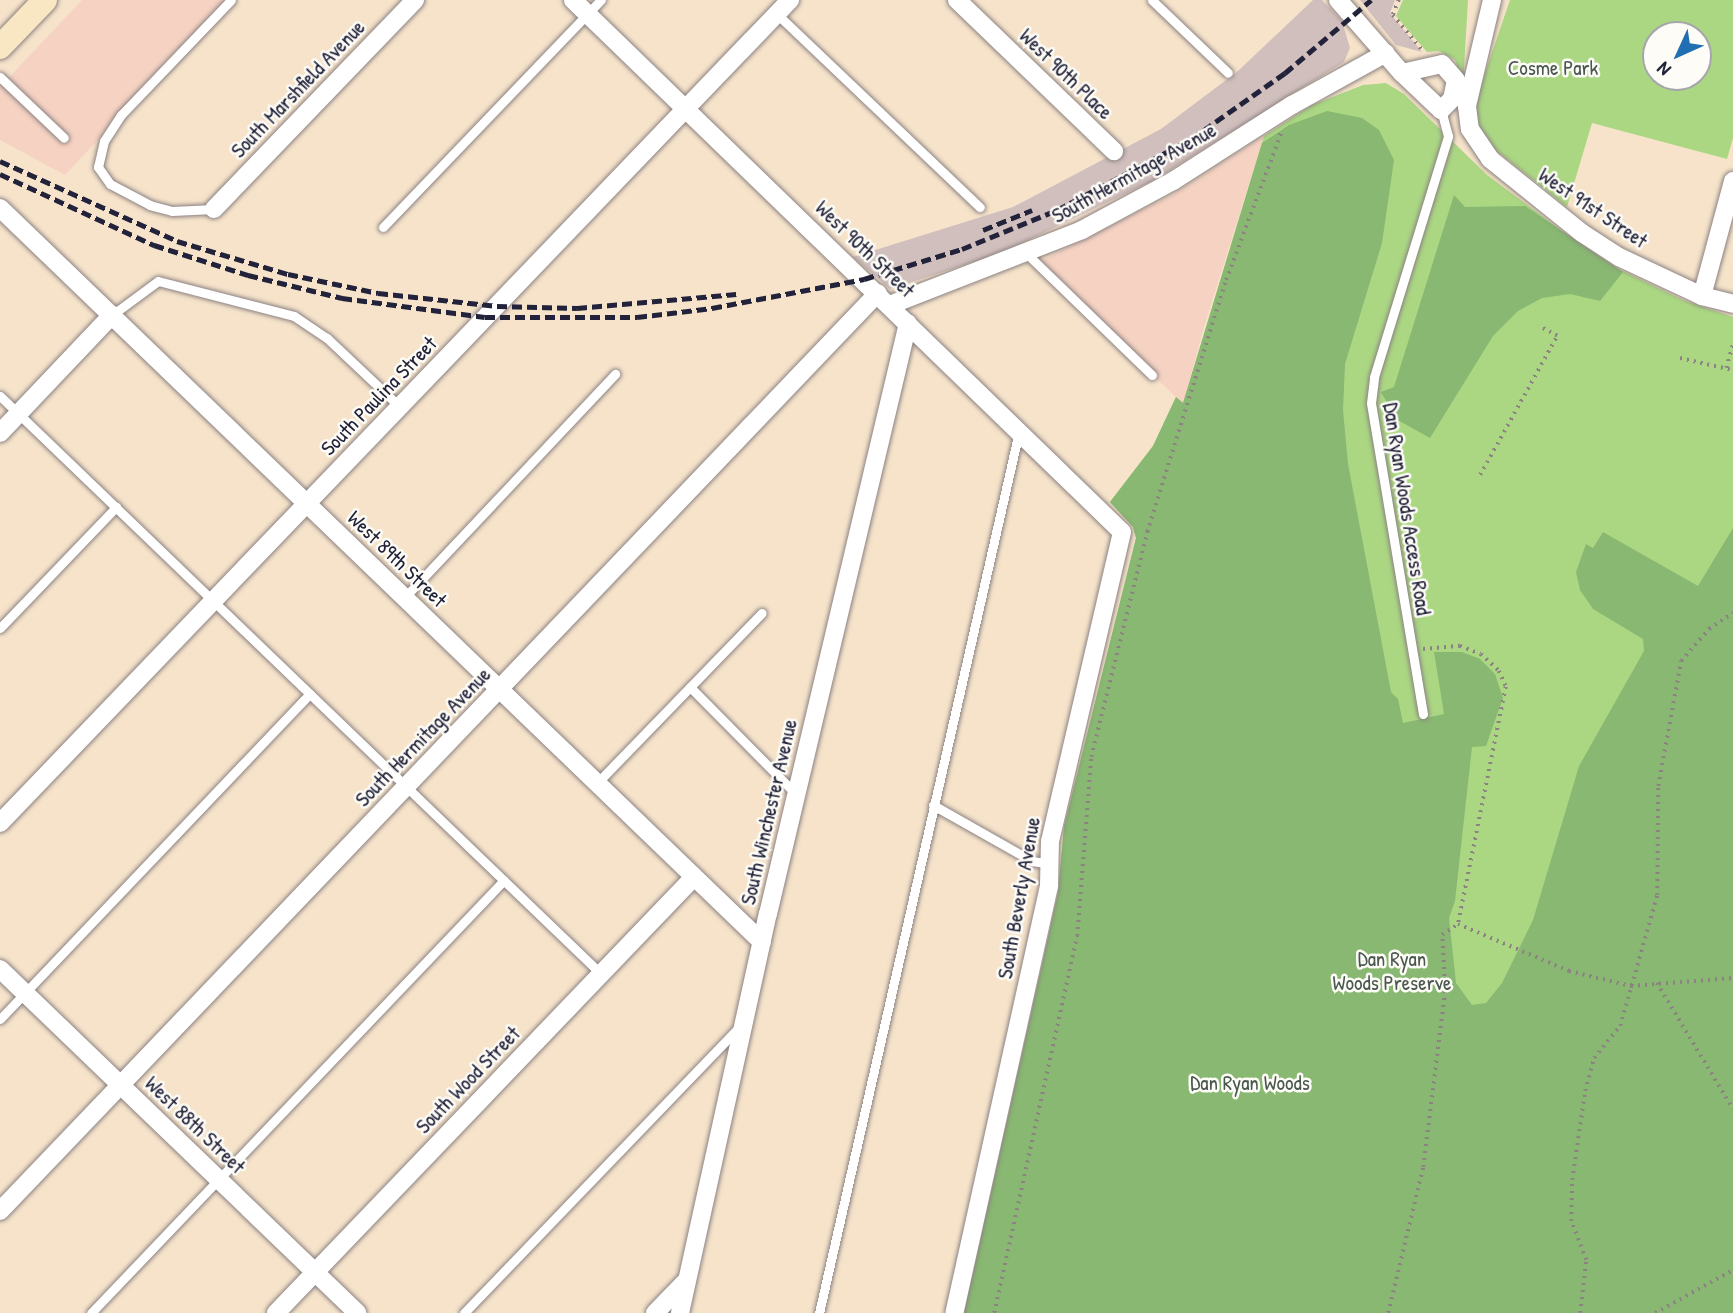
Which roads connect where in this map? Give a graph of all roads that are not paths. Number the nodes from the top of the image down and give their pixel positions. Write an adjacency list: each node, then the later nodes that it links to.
1 (45, 0): 13 (main road)
2 (231, 0): 25 (lane)
3 (415, 0): 25 (street, South Marshfield Avenue)
4 (573, 0): 11 (street, West 90th Street)
5 (601, 0): 11 (lane)
6 (790, 0): 12 (street, South Paulina Street)
7 (957, 0): 21 (street, West 90th Place)
8 (1152, 0): 15 (lane)
9 (1338, 0): 14 (street)
10 (1492, 0): 28 (street, West 91st Street)
11 (588, 14): 18 (street, West 90th Street); 26 (lane)
12 (777, 14): 18 (street, South Paulina Street); 23 (lane)
13 (1, 42)
14 (1386, 53): 16 (street); 27 (street, South Hermitage Avenue)
15 (1228, 73)
16 (1402, 73): 19 (street); 19 (street)
17 (0, 77): 20 (lane)
18 (686, 108): 29 (street, West 90th Street); 36 (street, South Paulina Street)
19 (1441, 110): 50 (lane, Dan Ryan Woods Access Road)
20 (64, 138)
21 (1114, 151)
22 (1733, 181): 28 (street)
23 (979, 207)
24 (0, 208): 31 (street, West 89th Street)
25 (214, 209)
26 (383, 227)
27 (1027, 254): 29 (street, South Hermitage Avenue); 34 (lane)
28 (1702, 296): 30 (street, West 91st Street)
29 (884, 299): 32 (street, West 90th Street); 48 (street, South Hermitage Avenue)
30 (1733, 304)
31 (112, 315): 36 (lane); 37 (street); 40 (street, West 89th Street)
32 (908, 323): 38 (street, West 90th Street); 53 (street, South Winchester Avenue)
33 (615, 374): 43 (lane)
34 (1152, 375)
35 (0, 396): 37 (lane)
36 (400, 407): 40 (street, South Paulina Street)
37 (19, 413): 39 (street); 41 (lane)
38 (1019, 431): 42 (street, West 90th Street); 54 (lane)
39 (0, 433)
40 (307, 503): 43 (street, West 89th Street); 44 (street, South Paulina Street)
41 (116, 507): 44 (lane); 46 (lane)
42 (1122, 532): 56 (street, South Beverly Avenue)
43 (404, 598): 48 (street, West 89th Street)
44 (214, 601): 49 (lane); 55 (street, South Paulina Street)
45 (762, 613): 47 (lane)
46 (0, 628)
47 (690, 687): 51 (lane); 53 (lane)
48 (499, 691): 51 (street, West 89th Street); 52 (street, South Hermitage Avenue)
49 (310, 694): 52 (lane); 62 (lane)
50 (1423, 714)
51 (596, 784): 57 (street, West 89th Street)
52 (407, 787): 58 (lane); 65 (street, South Hermitage Avenue)
53 (797, 794): 59 (street, South Winchester Avenue)
54 (933, 805): 56 (lane); 76 (lane)
55 (0, 823)
56 (1050, 864): 77 (street, South Beverly Avenue)
57 (693, 877): 59 (street, West 89th Street); 61 (street, South Wood Street)
58 (504, 880): 61 (lane); 66 (lane)
59 (762, 942): 64 (street, South Winchester Avenue)
60 (0, 969): 62 (street, West 88th Street)
61 (601, 974): 68 (street, South Wood Street)
62 (25, 993): 63 (lane); 65 (street, West 88th Street)
63 (0, 1019)
64 (745, 1021): 69 (street, South Winchester Avenue); 73 (lane)
65 (120, 1084): 66 (street, West 88th Street); 67 (street, South Hermitage Avenue)
66 (219, 1179): 68 (street, West 88th Street); 70 (lane)
67 (0, 1211)
68 (315, 1272): 71 (street, South Wood Street); 72 (street, West 88th Street)
69 (687, 1280): 74 (street); 75 (street, South Winchester Avenue)
70 (91, 1313)
71 (276, 1313)
72 (358, 1313)
73 (464, 1313)
74 (655, 1313)
75 (680, 1313)
76 (819, 1313)
77 (954, 1313)

